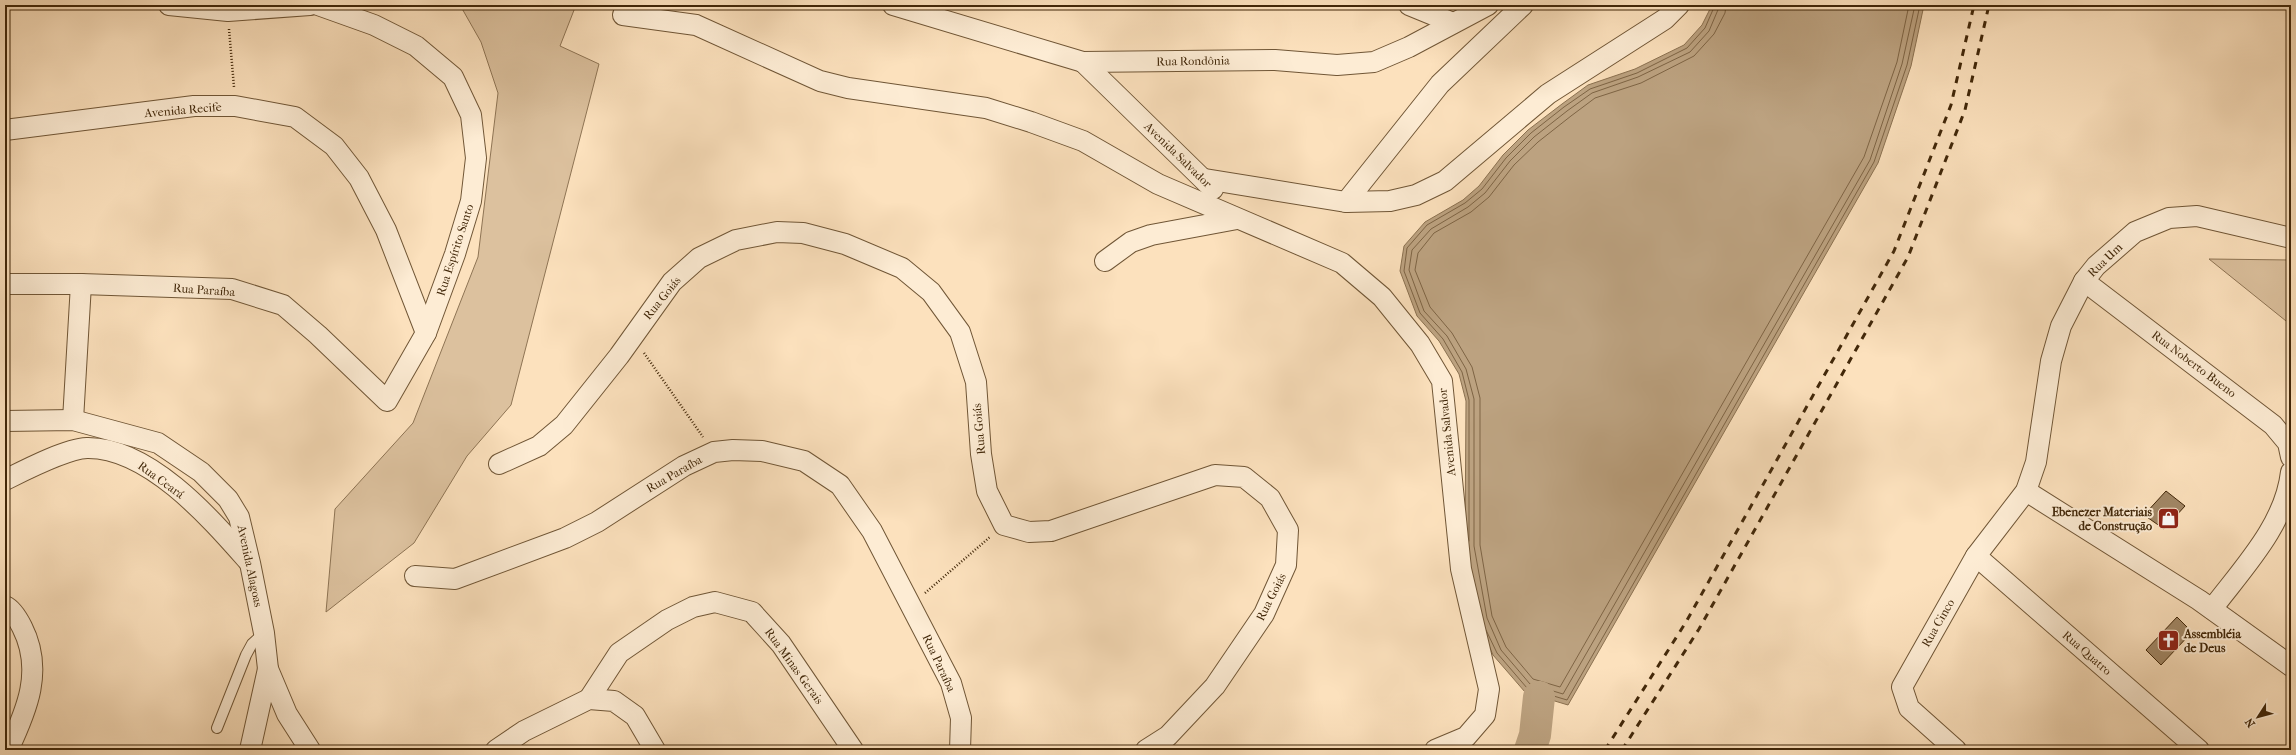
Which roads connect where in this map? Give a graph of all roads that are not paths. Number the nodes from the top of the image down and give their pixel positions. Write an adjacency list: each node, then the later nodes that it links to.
1 (169, 5): 2 (street)
2 (310, 5)
3 (318, 5): 21 (street, Rua Espírito Santo)
4 (893, 5): 11 (street, Rua Rondônia)
5 (1409, 5): 10 (street)
6 (1488, 5): 10 (street, Rua Rondônia)
7 (1523, 5): 14 (street)
8 (1679, 5): 14 (street)
9 (624, 15): 15 (street)
10 (1453, 23): 11 (street, Rua Rondônia)
11 (1083, 62): 13 (street, Avenida Salvador)
12 (5, 130): 21 (street, Avenida Recife)
13 (1205, 179): 14 (street); 15 (street, Avenida Salvador)
14 (1346, 202)
15 (1237, 219): 17 (street); 48 (street, Avenida Salvador)
16 (2291, 238): 18 (street, Rua Um)
17 (1105, 261)
18 (2084, 281): 25 (street, Rua Noberto Bueno); 29 (street, Rua Um)
19 (5, 284): 20 (street, Rua Paraíba)
20 (81, 284): 22 (street, Rua Paraíba); 23 (street)
21 (426, 333): 22 (street, Rua Espírito Santo)
22 (387, 401)
23 (73, 420): 24 (street, Avenida Alagoas); 31 (street, Avenida Alagoas)
24 (5, 421)
25 (2291, 457)
26 (499, 464): 47 (street, Rua Goiás)
27 (2291, 472): 34 (street)
28 (5, 480): 31 (street, Rua Ceará)
29 (2026, 491): 30 (street, Rua Cinco); 34 (street)
30 (1976, 556): 49 (street, Rua Cinco); 50 (street, Rua Quatro)
31 (250, 563): 35 (street, Avenida Alagoas)
32 (415, 576): 46 (street, Rua Paraíba)
33 (5, 606): 40 (street)
34 (2212, 609): 36 (street)
35 (264, 633): 37 (street, Avenida Alagoas); 39 (lane)
36 (2291, 666)
37 (268, 669): 41 (street); 42 (street, Avenida Alagoas)
38 (589, 699): 43 (street); 44 (street); 45 (street, Rua Minas Gerais)
39 (218, 728)
40 (8, 750)
41 (250, 750)
42 (310, 750)
43 (496, 750)
44 (656, 750)
45 (853, 750)
46 (960, 750)
47 (1146, 750)
48 (1436, 750)
49 (1956, 750)
50 (2198, 750)

